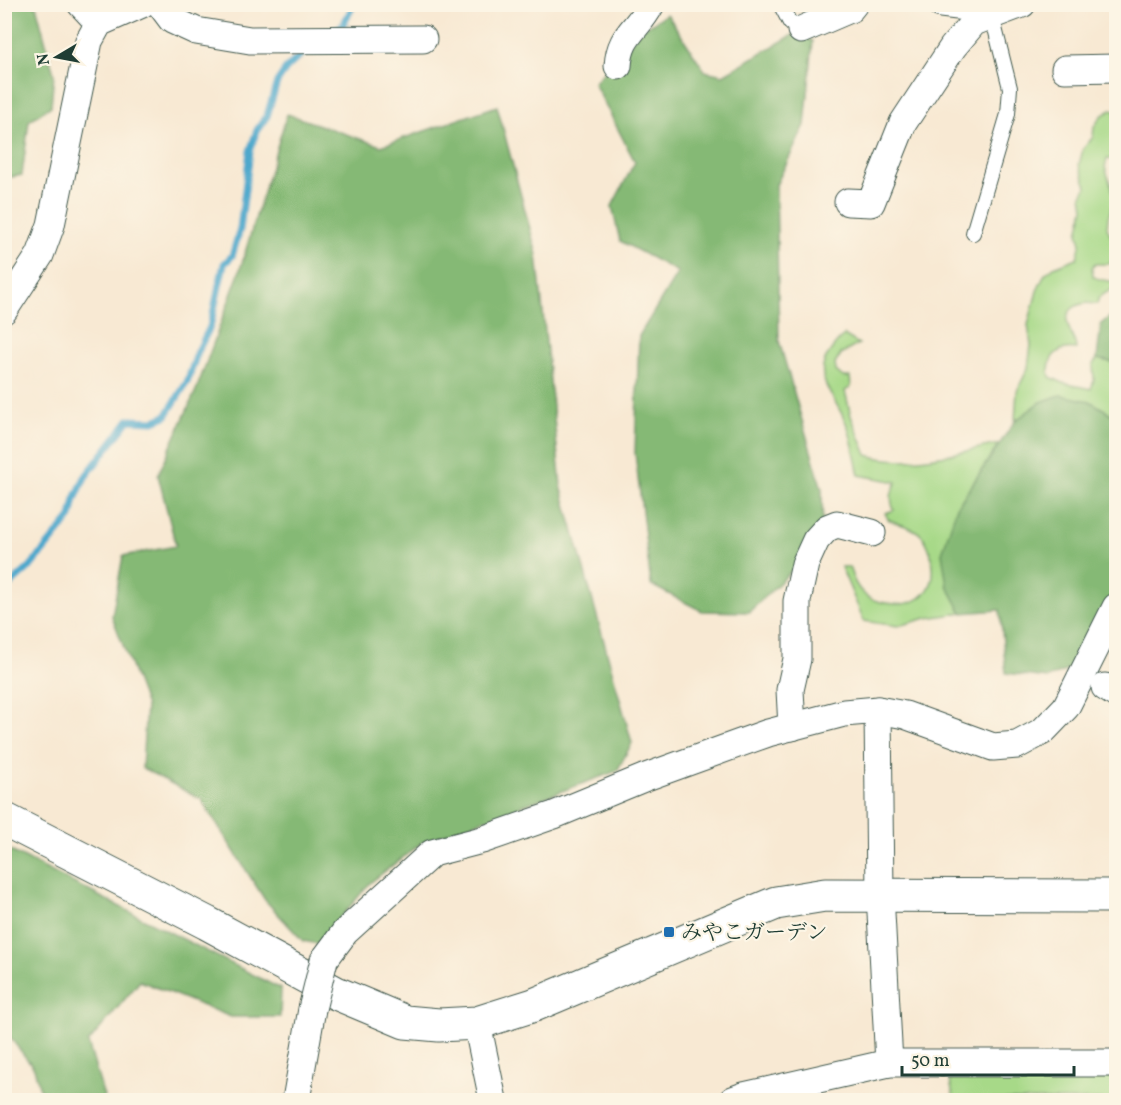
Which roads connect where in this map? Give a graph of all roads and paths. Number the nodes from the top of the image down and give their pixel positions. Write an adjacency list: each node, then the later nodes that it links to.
1 (142, 4): 8 (street)
2 (160, 4): 10 (street)
3 (651, 4): 11 (street)
4 (780, 4): 9 (lane)
5 (854, 4): 9 (street)
6 (941, 4): 7 (street)
7 (1006, 11): 14 (street); 15 (lane)
8 (90, 14): 16 (street)
9 (801, 30)
10 (423, 39)
11 (618, 66)
12 (1116, 68): 13 (street)
13 (1065, 69)
14 (848, 202)
15 (972, 233)
16 (4, 310)
17 (872, 533): 21 (street)
18 (1116, 607): 19 (street)
19 (1100, 684): 20 (street)
20 (878, 710): 21 (street); 23 (street)
21 (792, 727): 29 (street, bridge)
22 (4, 819): 25 (street)
23 (880, 894): 24 (street); 25 (street); 26 (street)
24 (1116, 896)
25 (477, 1023): 30 (street)
26 (889, 1063): 27 (street); 28 (street)
27 (1116, 1063)
28 (741, 1099)
29 (296, 1101)
30 (493, 1101)

